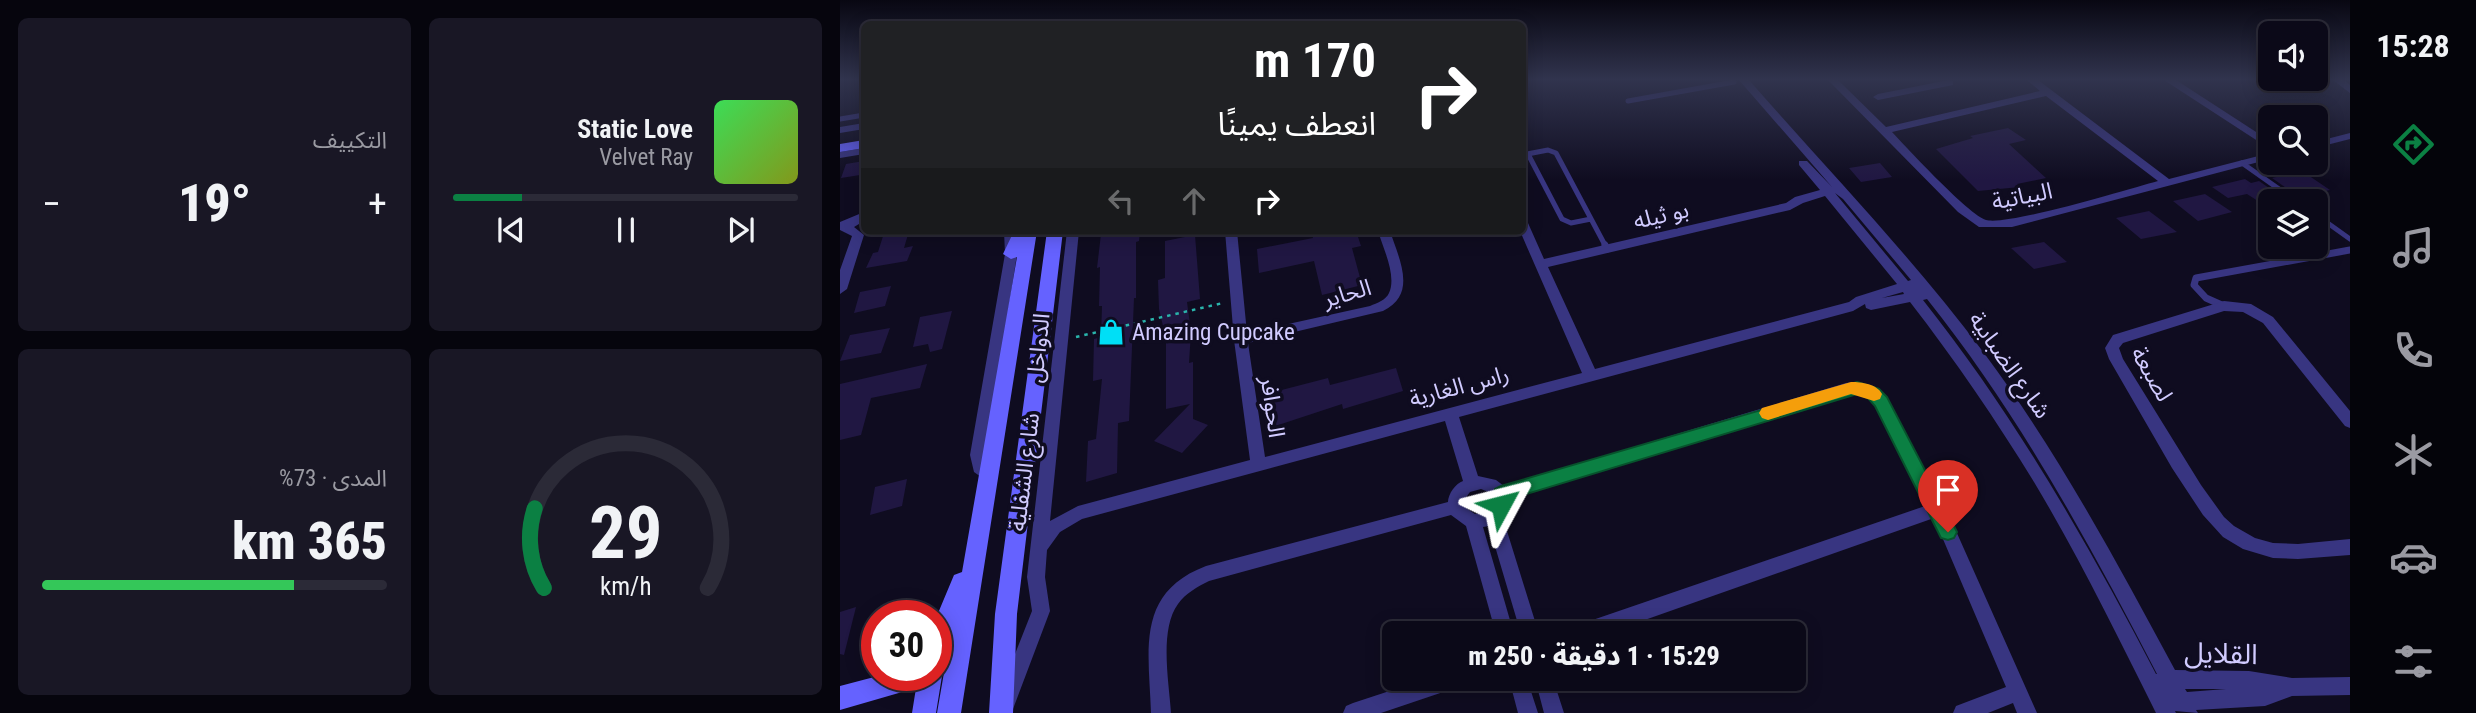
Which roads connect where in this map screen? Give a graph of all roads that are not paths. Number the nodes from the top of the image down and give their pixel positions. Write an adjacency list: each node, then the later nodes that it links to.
1 (1765, 113): 26 (street, شارع الضبابية)
2 (1868, 113): 10 (street, البياتية)
3 (1959, 113): 10 (street)
4 (2076, 113): 24 (street)
5 (2220, 113): 14 (street)
6 (861, 116): 7 (lane)
7 (840, 119)
8 (861, 126): 9 (street)
9 (840, 130)
10 (1884, 131): 24 (street, البياتية)
11 (861, 134): 13 (street)
12 (2350, 136): 15 (street)
13 (840, 138)
14 (2258, 138)
15 (2328, 142)
16 (861, 144): 17 (street)
17 (840, 148)
18 (861, 152): 19 (street)
19 (840, 155)
20 (1526, 155): 28 (lane)
21 (1526, 157): 28 (lane)
22 (2258, 159): 23 (street, البياتية)
23 (2242, 163): 24 (street, البياتية); 25 (lane)
24 (2166, 183)
25 (2279, 189)
26 (1838, 195): 40 (street, بو ثيله); 45 (street, شارع الضبابية)
27 (861, 217): 30 (street)
28 (1591, 219): 40 (lane)
29 (2328, 223): 39 (lane)
30 (843, 226): 44 (street)
31 (1526, 232): 43 (street)
32 (1010, 235): 42 (street, شارع الشفلية)
33 (1020, 235): 42 (street)
34 (1028, 235): 52 (street, شارع الشفلية)
35 (1054, 235): 84 (street, شارع الشفلية)
36 (1073, 235): 55 (street, الدواخل)
37 (1231, 235): 47 (street, الحوافر)
38 (1385, 235): 47 (street, الحاير)
39 (2350, 239)
40 (1607, 249): 43 (street, بو ثيله)
41 (2350, 250): 46 (lane)
42 (1011, 254): 52 (street, شارع الشفلية)
43 (1541, 264): 48 (street)
44 (840, 289)
45 (1918, 289): 48 (street, راس الغارية); 68 (street, شارع الضبابية); 69 (street, شارع الضبابية)
46 (2224, 306): 50 (street); 63 (street, لصبعة)
47 (1241, 340): 51 (street, الحوافر)
48 (1590, 374): 49 (street, راس الغارية)
49 (1450, 412): 51 (street, راس الغارية); 53 (street)
50 (2350, 422)
51 (1258, 464): 58 (street, راس الغارية)
52 (988, 475): 61 (street, شارع الشفلية)
53 (1472, 483): 54 (street); 56 (street)
54 (1501, 494): 57 (street); 59 (street)
55 (1043, 503): 58 (street); 62 (street, الدواخل)
56 (1456, 507): 60 (street); 85 (street)
57 (1938, 509): 67 (street); 77 (street)
58 (1077, 513): 62 (street, راس الغارية)
59 (1494, 516): 60 (street); 66 (street)
60 (1474, 522): 65 (street)
61 (980, 526): 64 (street); 83 (street, شارع الشفلية)
62 (1040, 547): 84 (street, الدواخل)
63 (2350, 547)
64 (952, 610)
65 (1501, 621)
66 (1526, 621)
67 (1615, 621)
68 (2149, 679): 69 (street, القلايل); 79 (street, شارع الضبابية)
69 (2169, 679): 71 (street, القلايل); 79 (street, شارع الضبابية)
70 (2350, 685): 71 (street, القلايل)
71 (2292, 687): 79 (street, القلايل)
72 (865, 691): 78 (street)
73 (928, 691): 82 (street)
74 (1418, 691): 86 (street)
75 (1522, 691): 87 (street)
76 (1548, 691): 88 (street)
77 (2018, 691): 89 (street); 90 (street)
78 (840, 698)
79 (2174, 708)
80 (840, 709): 81 (street)
81 (846, 713)
82 (924, 713)
83 (949, 713)
84 (1001, 713)
85 (1161, 713)
86 (1353, 713)
87 (1528, 713)
88 (1554, 713)
89 (1963, 713)
90 (2027, 713)

